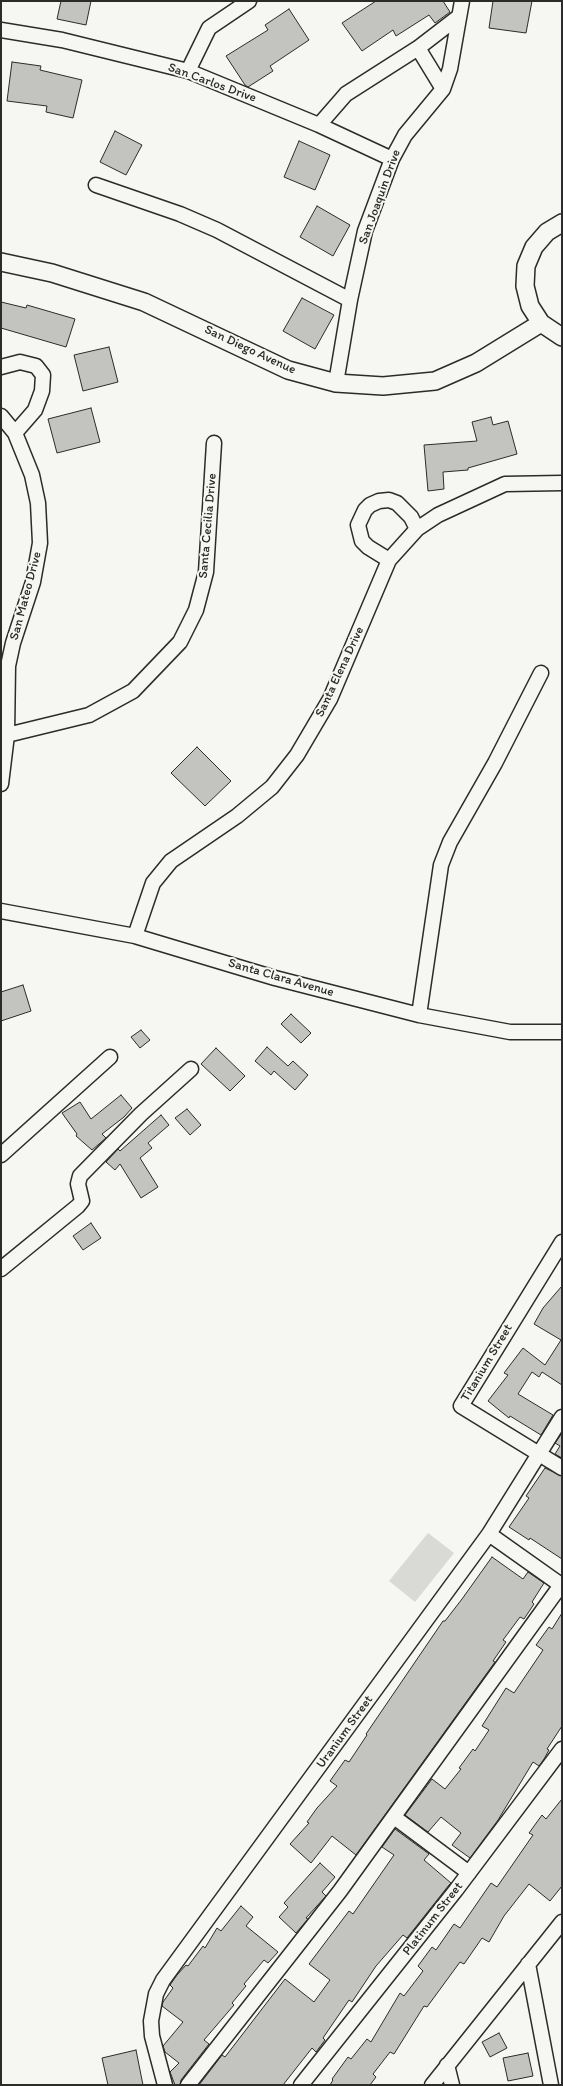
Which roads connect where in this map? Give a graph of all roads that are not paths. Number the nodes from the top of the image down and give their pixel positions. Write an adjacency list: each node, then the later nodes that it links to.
1 (249, 1): 6 (street)
2 (462, 1): 3 (street, San Joaquin Drive)
3 (457, 18): 5 (street); 7 (street, San Joaquin Drive)
4 (1, 30): 6 (street, San Carlos Drive)
5 (418, 48): 7 (street); 8 (street)
6 (188, 71): 8 (street, San Carlos Drive)
7 (443, 89): 9 (street, San Joaquin Drive)
8 (319, 125): 9 (street, San Carlos Drive)
9 (392, 159): 13 (street, San Joaquin Drive)
10 (96, 185): 13 (street)
11 (562, 223): 14 (street)
12 (1, 262): 17 (street, San Diego Avenue)
13 (350, 300): 17 (street, San Joaquin Drive)
14 (541, 323): 15 (street); 17 (street, San Diego Avenue)
15 (562, 337)
16 (1, 367): 19 (street)
17 (336, 383)
18 (1, 416): 19 (street, San Mateo Drive)
19 (15, 433): 25 (street, San Mateo Drive)
20 (214, 443): 25 (street, Santa Cecilia Drive)
21 (562, 483): 22 (street, Santa Elena Drive)
22 (417, 530): 23 (street, Santa Elena Drive); 23 (street)
23 (388, 560): 28 (street, Santa Elena Drive)
24 (541, 672): 29 (street)
25 (7, 735): 26 (street, San Mateo Drive)
26 (1, 784)
27 (1, 911): 28 (street, Santa Clara Avenue)
28 (135, 936): 29 (street, Santa Clara Avenue)
29 (419, 1016): 30 (street, Santa Clara Avenue)
30 (562, 1032)
31 (110, 1057): 33 (street)
32 (191, 1070): 35 (street)
33 (1, 1155)
34 (562, 1242): 37 (street, Titanium Street)
35 (1, 1270)
36 (562, 1417): 37 (street, Uranium Street)
37 (539, 1454): 38 (street); 39 (street, Uranium Street)
38 (562, 1468)
39 (489, 1534): 41 (street); 46 (street, Uranium Street)
40 (562, 1749): 42 (street, Platinum Street)
41 (394, 1816): 42 (street); 47 (street)
42 (469, 1873): 48 (street, Platinum Street)
43 (562, 1922): 44 (street)
44 (528, 1964): 45 (street); 51 (street)
45 (447, 2065): 49 (street); 50 (street)
46 (165, 2085)
47 (188, 2085)
48 (301, 2085)
49 (432, 2085)
50 (452, 2085)
51 (551, 2085)

